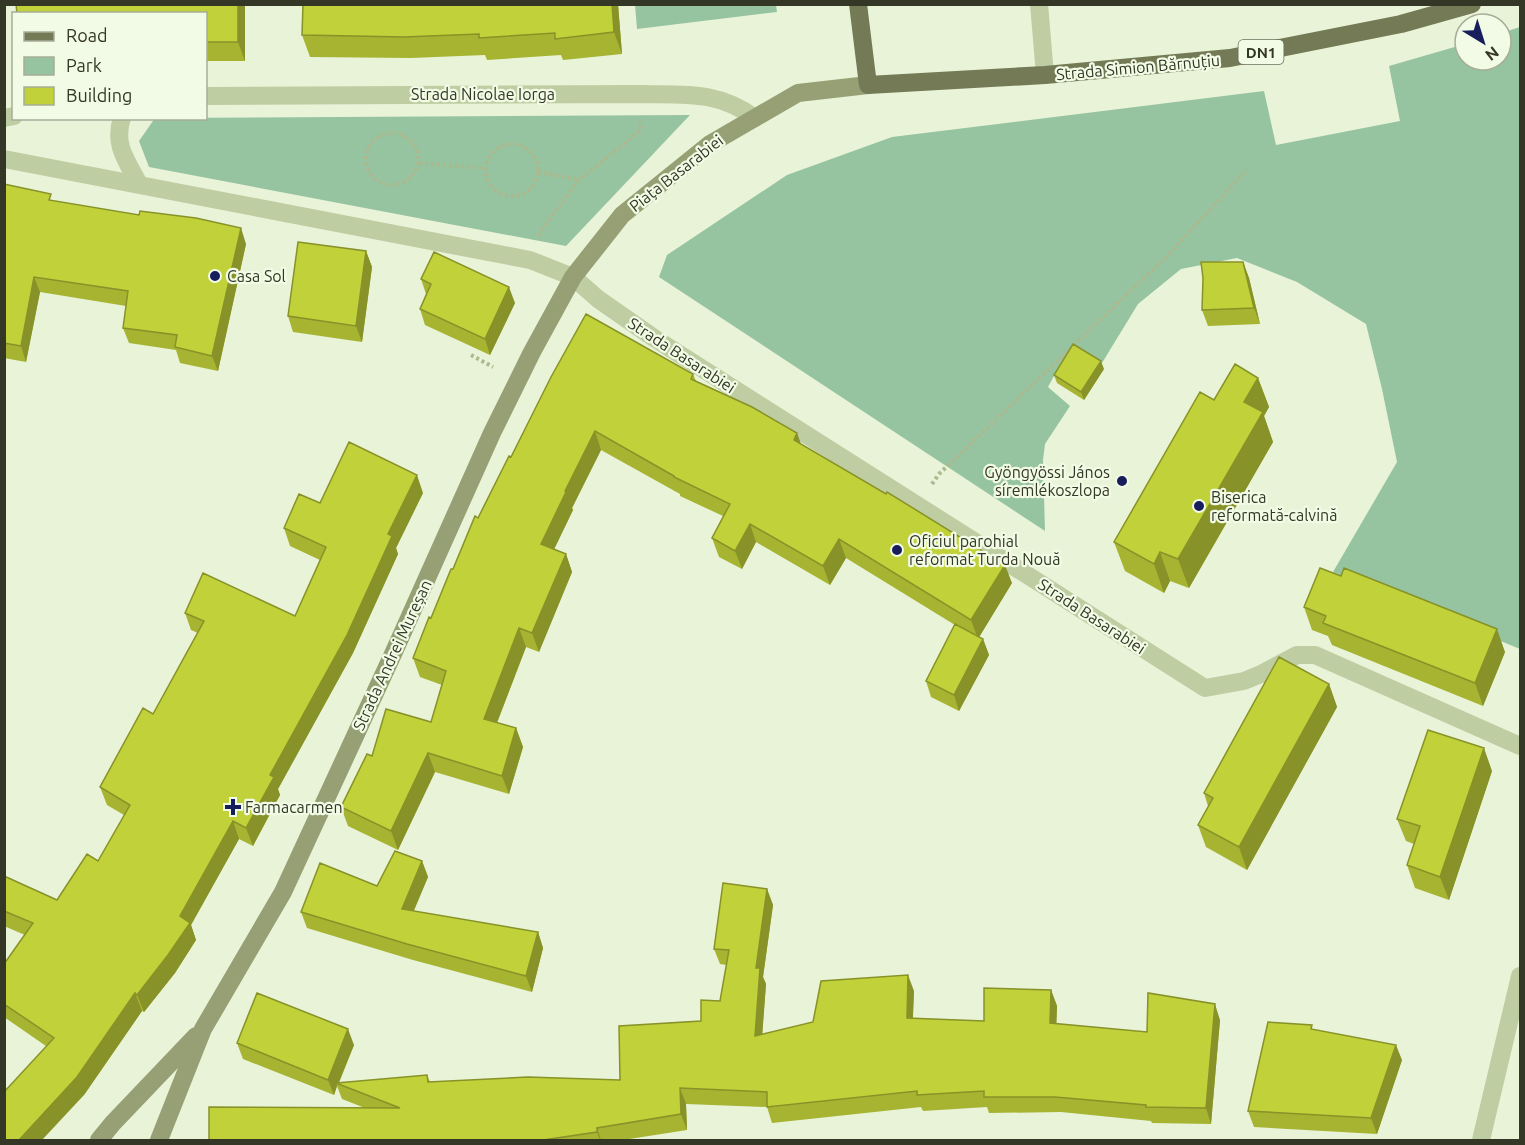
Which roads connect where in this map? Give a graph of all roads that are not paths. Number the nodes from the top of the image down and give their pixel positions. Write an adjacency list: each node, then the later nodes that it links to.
1 (858, 4): 5 (main road)
2 (1039, 4): 4 (street)
3 (1472, 4): 4 (main road, Strada Simion Bărnuțiu / DN1)
4 (1045, 75): 5 (main road, Strada Simion Bărnuțiu / DN1)
5 (868, 85): 6 (main road, Strada Simion Bărnuțiu / DN1)
6 (798, 93): 8 (main road, Piața Basarabiei / DN1)
7 (207, 96): 8 (street, Strada Nicolae Iorga)
8 (755, 118): 12 (main road, Piața Basarabiei / DN1)
9 (121, 120): 11 (street)
10 (4, 159): 11 (street)
11 (139, 184): 12 (street)
12 (573, 277): 13 (street, Strada Basarabiei); 15 (main road, Strada Andrei Mureșan / DN1)
13 (1521, 746)
14 (1521, 976): 18 (street)
15 (203, 1029): 16 (main road, Strada Andrei Mureșan / DN1); 17 (main road, Strada Andrei Mureșan)
16 (99, 1140)
17 (159, 1140)
18 (1481, 1140)

